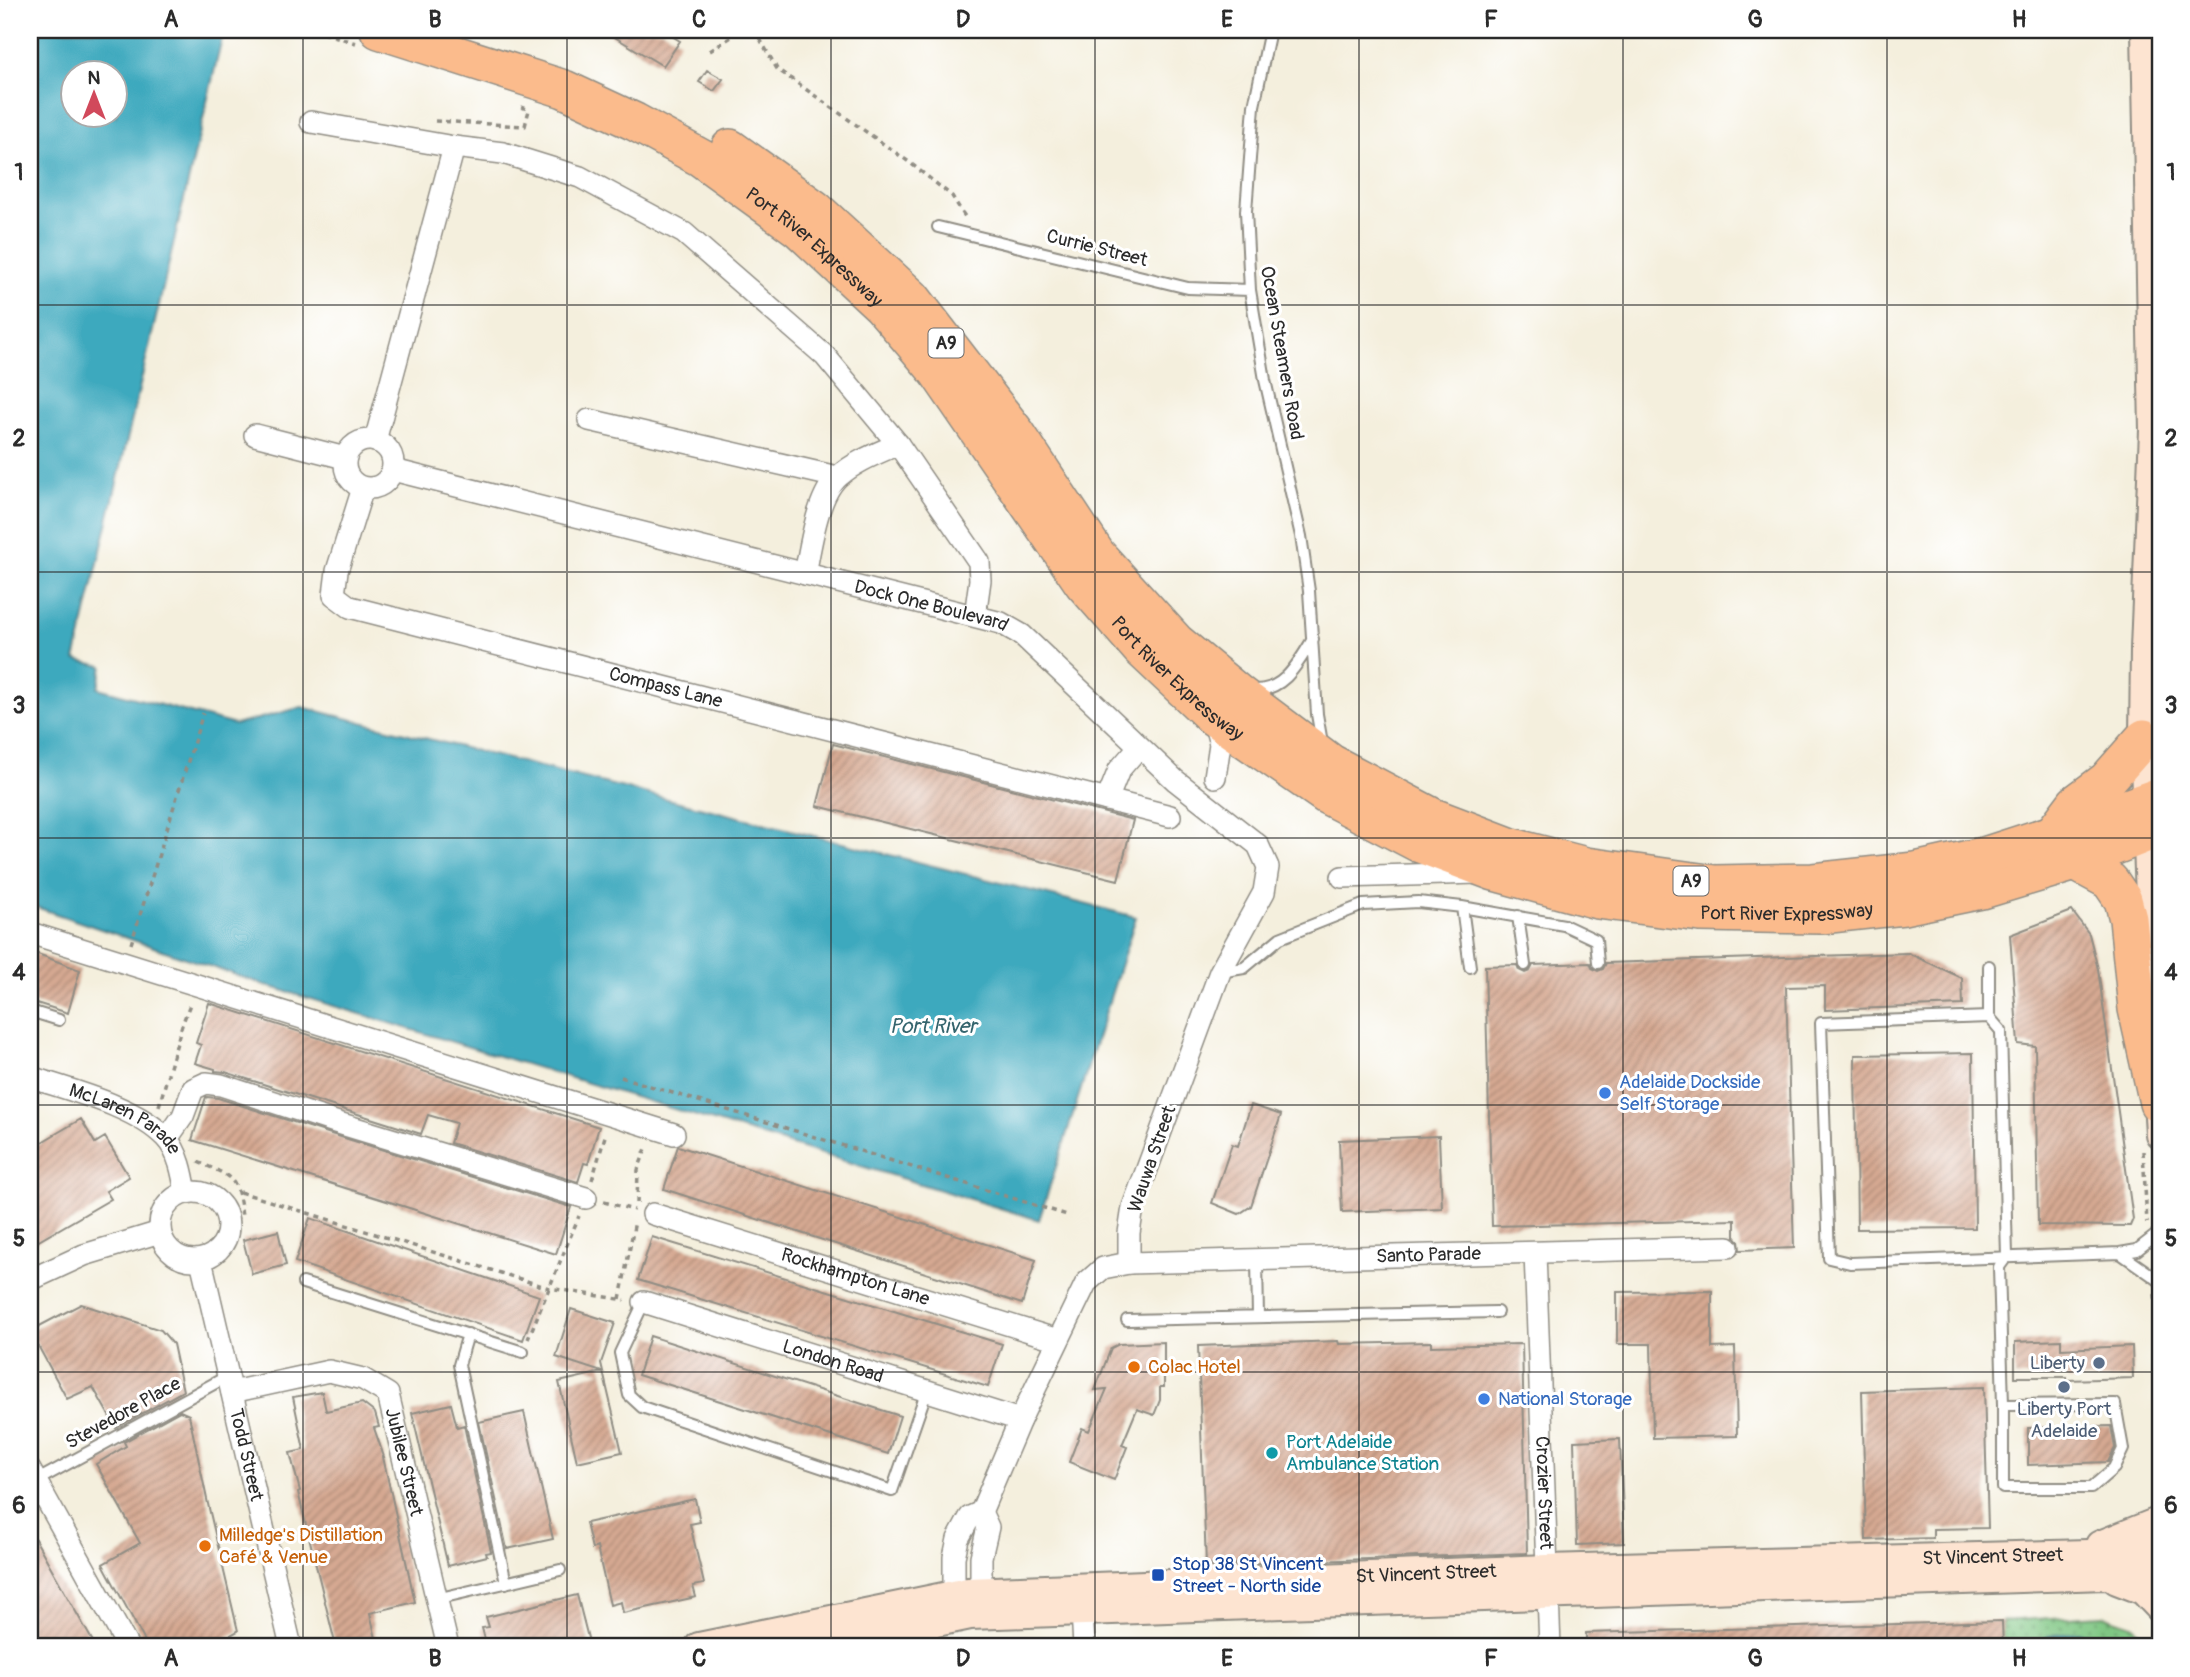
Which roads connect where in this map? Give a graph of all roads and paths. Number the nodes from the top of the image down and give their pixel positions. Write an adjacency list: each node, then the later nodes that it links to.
1 (379, 30): 6 (highway, Port River Expressway / A9)
2 (742, 30): 7 (path)
3 (755, 30): 13 (path)
4 (1270, 30): 14 (lane, Ocean Steamers Road)
5 (2146, 30): 16 (main road)
6 (457, 38): 27 (highway, Port River Expressway / A9)
7 (710, 51)
8 (517, 106): 9 (path)
9 (432, 121)
10 (311, 122): 11 (street)
11 (454, 147): 18 (street); 19 (street)
12 (938, 227): 13 (lane, Currie Street)
13 (978, 236): 14 (lane, Currie Street)
14 (1250, 290): 26 (lane, Ocean Steamers Road)
15 (589, 420): 22 (street)
16 (2157, 430): 29 (main road)
17 (255, 435): 20 (street)
18 (375, 440): 20 (street); 21 (street)
19 (898, 444): 22 (street); 25 (street)
20 (345, 458): 23 (street)
21 (393, 470): 23 (street); 24 (street, Dock One Boulevard)
22 (837, 477): 24 (street)
23 (363, 488): 33 (street, Compass Lane)
24 (805, 574): 25 (street, Dock One Boulevard)
25 (975, 616): 30 (street, Dock One Boulevard)
26 (1312, 639): 27 (lane); 31 (lane, Ocean Steamers Road)
27 (1221, 701): 31 (highway, Port River Expressway / A9); 32 (street); 38 (highway, Port River Expressway / A9)
28 (203, 713): 43 (path)
29 (2144, 738): 34 (main road); 36 (highway)
30 (1139, 747): 33 (street); 48 (street, Dock One Boulevard)
31 (1331, 763): 36 (highway, Port River Expressway / A9)
32 (1214, 777)
33 (1107, 800): 35 (street, Compass Lane)
34 (2154, 814): 36 (highway, Port River Expressway / A9); 37 (highway, Port River Expressway / A9); 57 (main road)
35 (1170, 817)
36 (2054, 832)
37 (2075, 862): 38 (highway, Port River Expressway / A9); 57 (highway)
38 (1494, 872): 39 (street)
39 (1342, 877)
40 (1462, 907): 41 (lane); 47 (lane); 48 (lane)
41 (1518, 916): 44 (lane); 45 (lane)
42 (30, 933): 43 (street)
43 (125, 963): 49 (street)
44 (1598, 963)
45 (1525, 965)
46 (1989, 966): 51 (lane)
47 (1469, 967)
48 (1220, 972): 75 (street, Wauwa Street)
49 (201, 987): 55 (path); 56 (street)
50 (30, 1011): 52 (lane)
51 (1989, 1017): 72 (lane); 72 (lane)
52 (59, 1020)
53 (30, 1077): 59 (street, McLaren Parade)
54 (621, 1077): 65 (path)
55 (158, 1108)
56 (611, 1114): 58 (street); 63 (path)
57 (2159, 1119)
58 (674, 1134)
59 (167, 1139): 62 (street, McLaren Parade); 63 (street)
60 (195, 1160): 61 (path)
61 (240, 1192): 66 (path); 79 (path)
62 (186, 1193): 66 (street); 67 (street)
63 (586, 1198): 64 (path); 79 (path)
64 (653, 1214): 85 (street, Rockhampton Lane)
65 (1067, 1215)
66 (228, 1219): 74 (street)
67 (160, 1232): 74 (street); 76 (street)
68 (2160, 1232): 70 (lane)
69 (1728, 1247): 71 (street, Santo Parade)
70 (2120, 1253): 72 (lane); 77 (lane)
71 (1535, 1254): 73 (street, Santo Parade); 97 (street, Crozier Street)
72 (2007, 1256): 89 (lane)
73 (1257, 1259): 75 (street, Santo Parade); 82 (lane)
74 (201, 1260): 87 (street, Todd Street)
75 (1129, 1264): 85 (street)
76 (30, 1280)
77 (2160, 1281)
78 (303, 1283): 84 (lane)
79 (549, 1288): 80 (path); 86 (path)
80 (644, 1302): 88 (street, London Road); 88 (lane)
81 (1497, 1312): 82 (lane)
82 (1258, 1317): 83 (lane)
83 (1127, 1320)
84 (468, 1334): 86 (lane); 98 (lane)
85 (1058, 1340): 90 (street)
86 (523, 1352)
87 (230, 1384): 91 (lane, Stevedore Place); 99 (street, Jubilee Street); 104 (street, Todd Street)
88 (927, 1390): 90 (street, London Road)
89 (2003, 1405): 89 (lane)
90 (1020, 1420): 100 (street)
91 (33, 1475): 103 (street)
92 (2160, 1521): 94 (main road)
93 (2160, 1552): 94 (main road, St Vincent Street)
94 (2099, 1564): 96 (main road, St Vincent Street); 97 (main road, St Vincent Street); 101 (main road)
95 (560, 1570): 98 (lane)
96 (2160, 1577)
97 (1548, 1582): 100 (main road, St Vincent Street); 102 (main road, St Vincent Street); 109 (street, Crozier Street)
98 (506, 1583): 99 (lane)
99 (436, 1599): 105 (street, Jubilee Street)
100 (969, 1603): 102 (main road, St Vincent Street); 106 (main road, St Vincent Street); 107 (main road, St Vincent Street)
101 (2160, 1608)
102 (1082, 1610): 108 (street)
103 (128, 1647)
104 (291, 1647)
105 (448, 1647)
106 (699, 1647)
107 (817, 1647)
108 (1084, 1647)
109 (1550, 1647)

